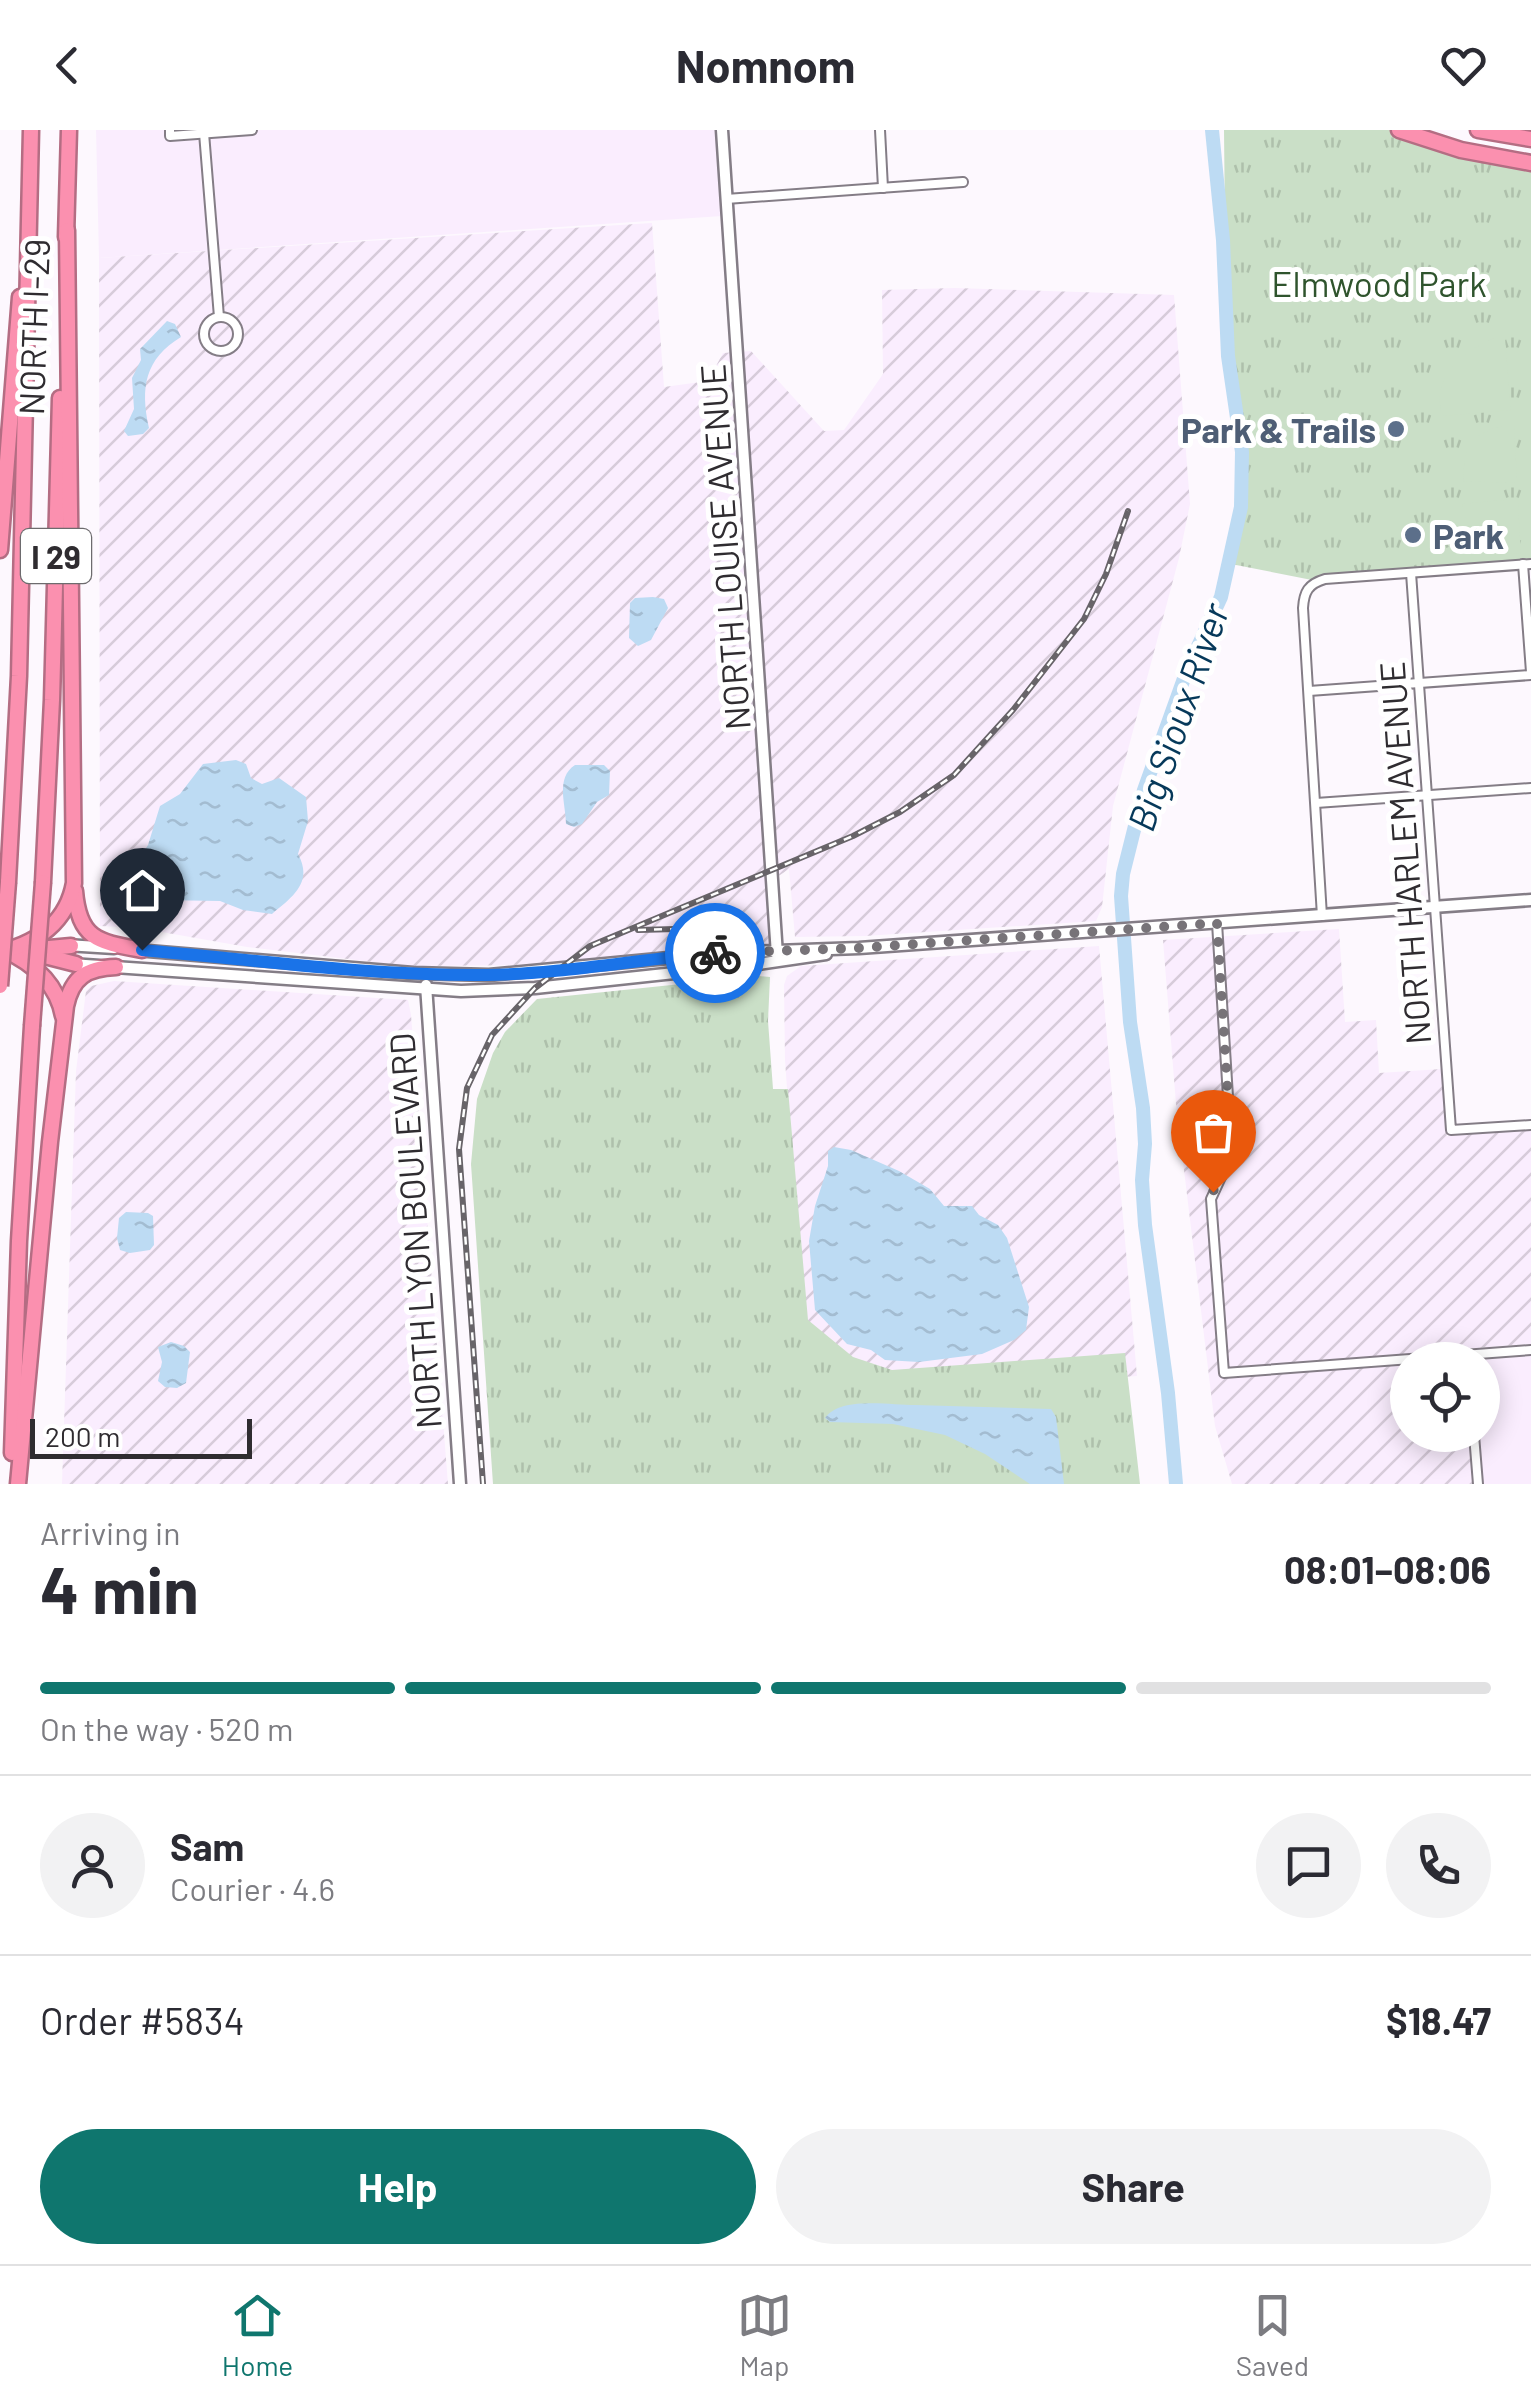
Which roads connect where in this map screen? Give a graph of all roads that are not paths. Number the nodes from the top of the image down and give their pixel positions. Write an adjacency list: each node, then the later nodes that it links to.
1 (30, 130): 12 (highway, NORTH I-29 / I 29)
2 (69, 130): 16 (highway, NORTH I-29 / I 29)
3 (252, 130): 9 (street)
4 (722, 130): 15 (main road, NORTH LOUISE AVENUE)
5 (880, 130): 14 (street)
6 (1399, 130): 11 (highway)
7 (1478, 130): 10 (highway)
8 (170, 133): 9 (street)
9 (204, 133): 17 (street)
10 (1531, 139)
11 (1531, 163)
12 (29, 172): 18 (highway); 39 (highway, NORTH I-29 / I 29, bridge)
13 (963, 182): 14 (street)
14 (883, 188): 15 (street)
15 (726, 199): 35 (main road, NORTH LOUISE AVENUE)
16 (67, 230): 27 (highway); 47 (highway, NORTH I-29 / I 29, bridge)
17 (219, 317): 17 (street)
18 (0, 550)
19 (1527, 564): 20 (street); 21 (street)
20 (1411, 573): 22 (street, NORTH HARLEM AVENUE); 23 (street)
21 (1531, 673): 22 (street)
22 (1420, 684): 23 (street); 25 (street, NORTH HARLEM AVENUE)
23 (1309, 691): 26 (street)
24 (1531, 788): 25 (street)
25 (1426, 796): 26 (street); 29 (street, NORTH HARLEM AVENUE)
26 (1316, 803): 30 (street)
27 (72, 860): 33 (highway); 34 (highway)
28 (1531, 900): 29 (main road)
29 (1435, 907): 30 (main road); 42 (street, NORTH HARLEM AVENUE)
30 (1322, 916): 31 (main road)
31 (1217, 923): 35 (main road); 45 (street)
32 (71, 946): 33 (highway); 34 (main road)
33 (10, 950): 36 (highway); 41 (highway)
34 (142, 950): 38 (main road)
35 (777, 955): 38 (main road); 40 (main road)
36 (76, 964): 37 (main road)
37 (116, 967): 40 (main road); 41 (highway)
38 (426, 974): 40 (main road, NORTH LYON BOULEVARD)
39 (0, 986)
40 (426, 990): 48 (main road, NORTH LYON BOULEVARD)
41 (63, 1027): 47 (highway)
42 (1531, 1125)
43 (1531, 1350): 44 (street)
44 (1500, 1353)
45 (1390, 1362)
46 (1475, 1452): 49 (street)
47 (14, 1484)
48 (460, 1484)
49 (1478, 1484)

